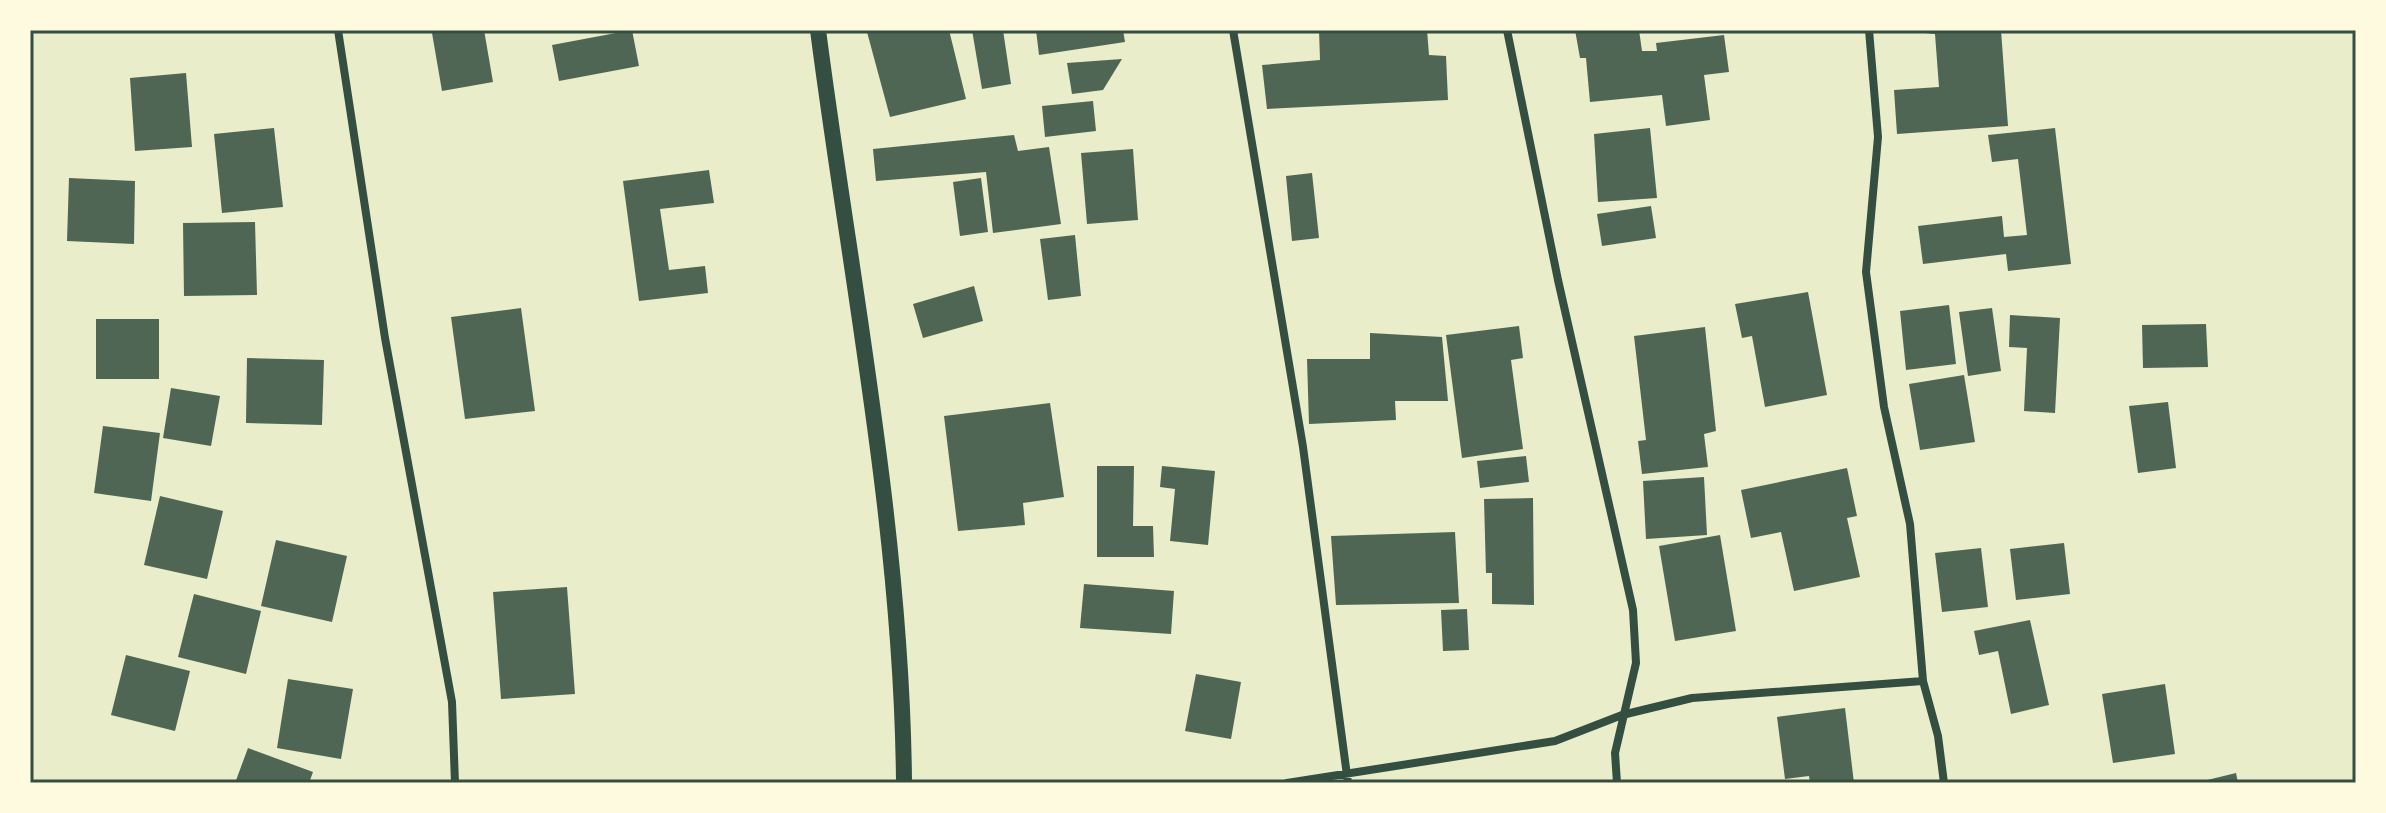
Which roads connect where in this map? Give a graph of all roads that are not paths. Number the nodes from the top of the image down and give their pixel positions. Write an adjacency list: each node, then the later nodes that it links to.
1 (338, 30): 9 (street)
2 (818, 30): 10 (main road)
3 (1233, 30): 8 (street)
4 (1507, 30): 7 (street)
5 (1869, 30): 6 (street)
6 (1923, 681): 7 (street); 13 (street)
7 (1622, 715): 8 (street); 12 (street)
8 (1348, 778): 11 (street)
9 (455, 783)
10 (904, 783)
11 (1287, 783)
12 (1617, 783)
13 (1944, 783)

